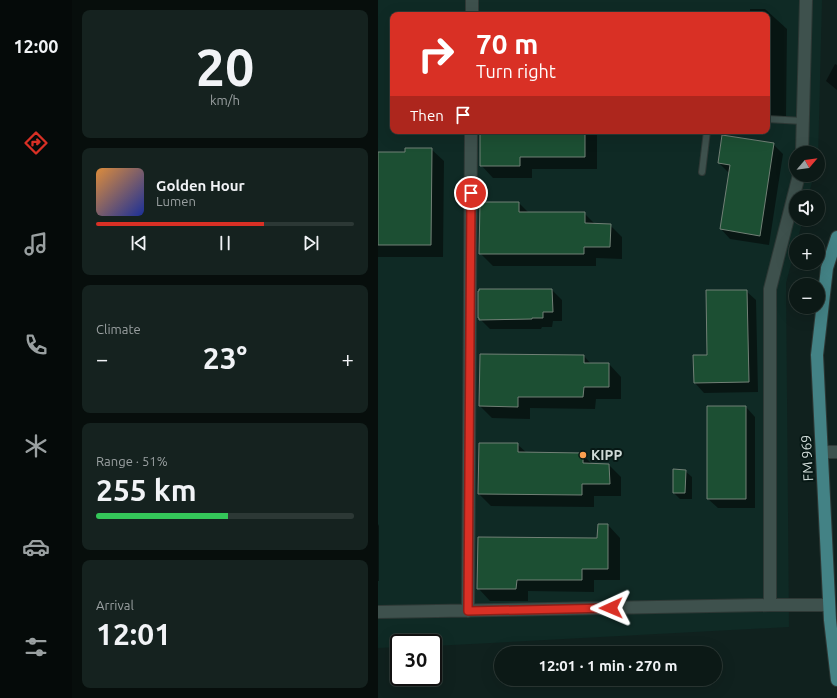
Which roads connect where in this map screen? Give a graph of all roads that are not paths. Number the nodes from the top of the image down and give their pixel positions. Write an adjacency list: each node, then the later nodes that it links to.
1 (472, 0): 3 (street)
2 (806, 0): 5 (street)
3 (472, 12)
4 (770, 119): 5 (lane)
5 (803, 121): 8 (street)
6 (471, 134): 16 (street)
7 (707, 134): 9 (lane)
8 (802, 146)
9 (702, 172)
10 (797, 182): 15 (street)
11 (837, 237): 12 (main road, FM 969 / FM 969)
12 (822, 452): 13 (street); 14 (main road, FM 969 / FM 969)
13 (837, 452)
14 (830, 604): 15 (street); 18 (main road, FM 969 / FM 969)
15 (770, 606): 16 (street)
16 (468, 611): 17 (street)
17 (378, 612)
18 (837, 680)

